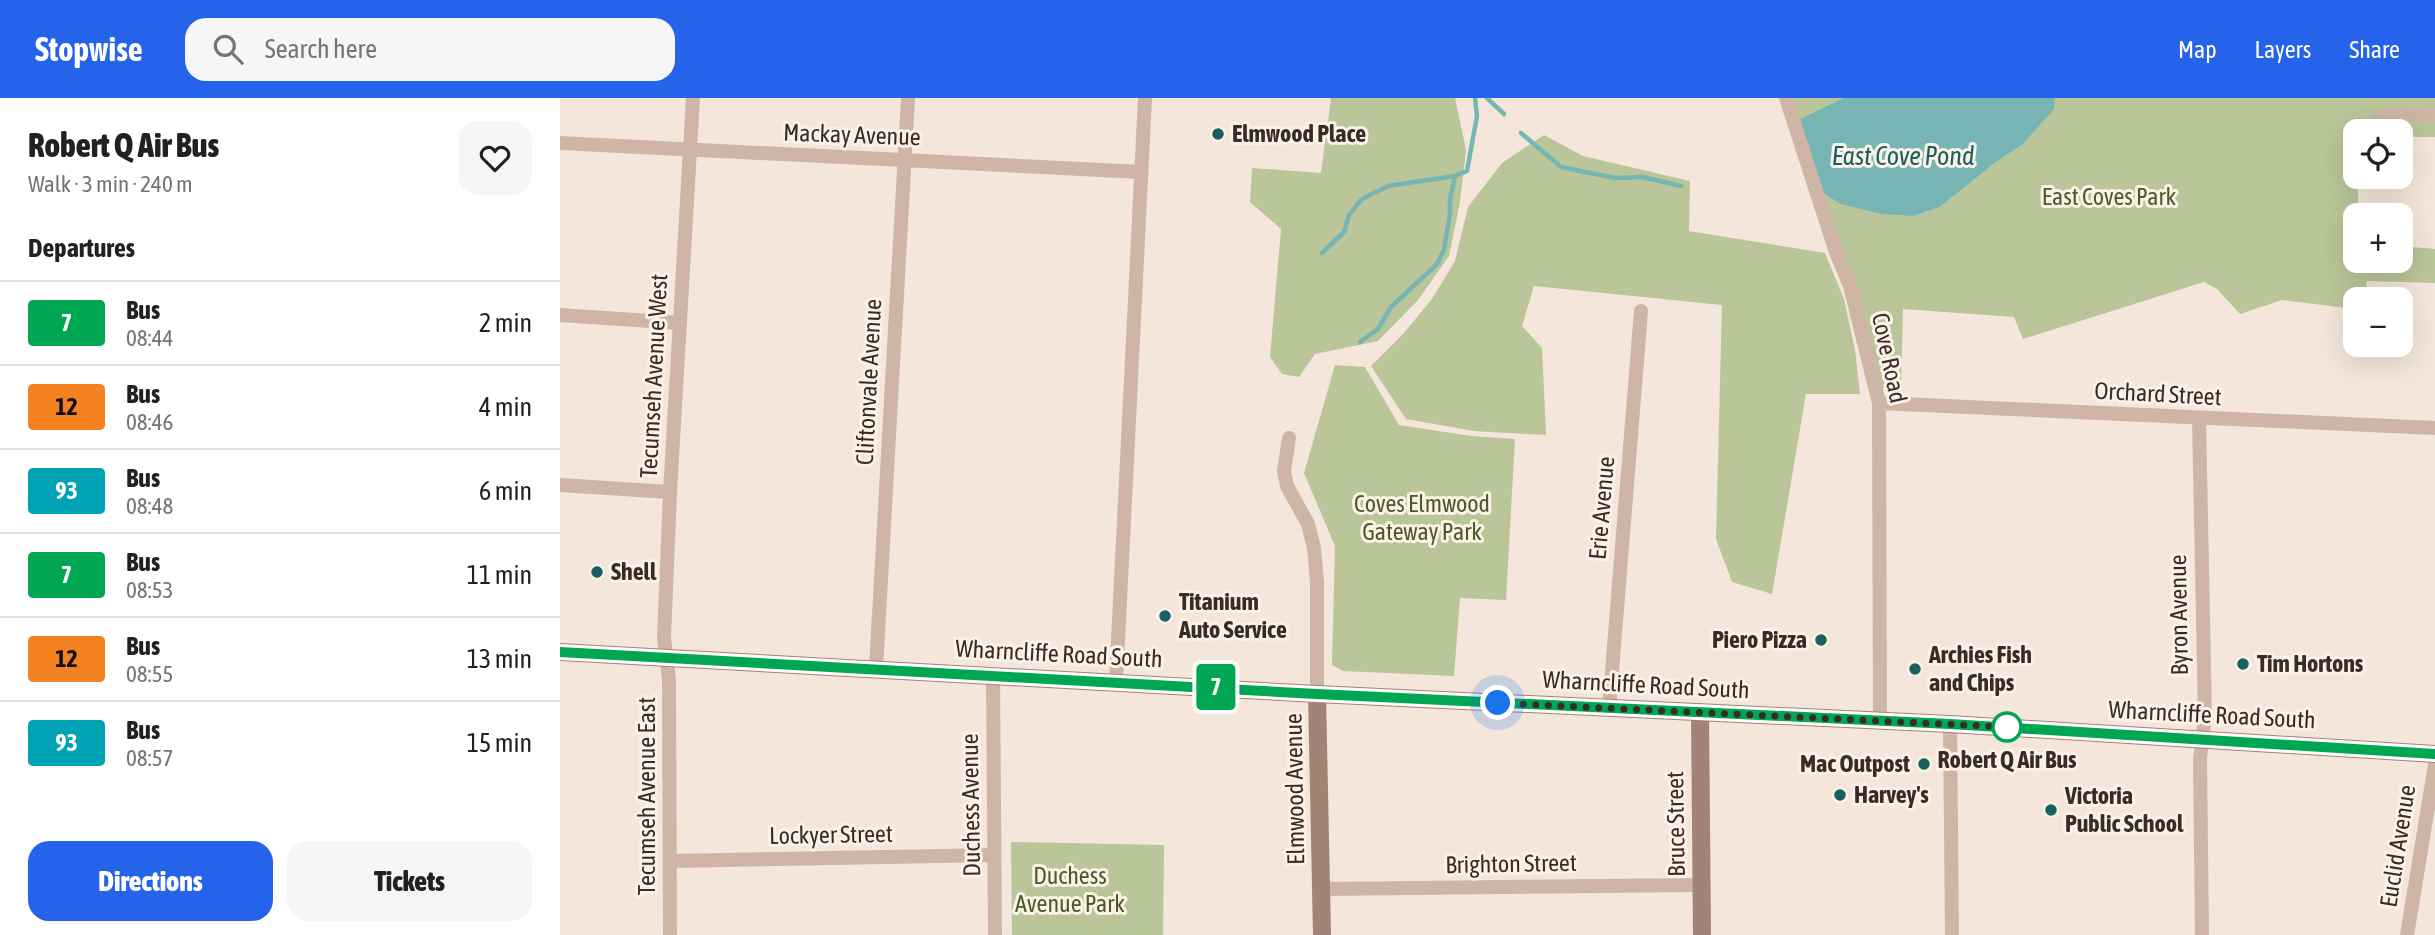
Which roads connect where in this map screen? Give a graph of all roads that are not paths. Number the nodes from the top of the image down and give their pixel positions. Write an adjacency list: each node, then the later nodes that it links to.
1 (693, 98): 8 (street, Tecumseh Avenue West)
2 (908, 98): 9 (street, Cliftonvale Avenue)
3 (1145, 98): 10 (street)
4 (1786, 98): 14 (street, Cove Road)
5 (2380, 116): 6 (street)
6 (2435, 116)
7 (560, 143): 8 (street, Mackay Avenue)
8 (690, 150): 9 (street, Mackay Avenue); 13 (street, Tecumseh Avenue West)
9 (904, 159): 10 (street, Mackay Avenue); 22 (street, Cliftonvale Avenue)
10 (1142, 172): 24 (street)
11 (1641, 311): 26 (street, Erie Avenue)
12 (560, 315): 13 (street)
13 (680, 323): 19 (street, Tecumseh Avenue West)
14 (1879, 404): 15 (street, Orchard Street); 28 (street, Cove Road)
15 (2199, 419): 16 (street, Orchard Street); 30 (street, Byron Avenue)
16 (2435, 428)
17 (1289, 438): 25 (street, Elmwood Avenue)
18 (560, 485): 19 (street)
19 (670, 492): 21 (street, Tecumseh Avenue West)
20 (560, 652): 21 (main road, Wharncliffe Road South)
21 (667, 657): 22 (main road, Wharncliffe Road South); 34 (street, Tecumseh Avenue East)
22 (876, 668): 23 (main road, Wharncliffe Road South)
23 (993, 675): 24 (main road, Wharncliffe Road South); 33 (street, Duchess Avenue)
24 (1116, 681): 25 (main road, Wharncliffe Road South)
25 (1317, 694): 26 (main road, Wharncliffe Road South); 36 (main road, Elmwood Avenue)
26 (1609, 708): 27 (main road, Wharncliffe Road South)
27 (1700, 712): 28 (main road, Wharncliffe Road South); 35 (main road, Bruce Street)
28 (1880, 722): 29 (main road, Wharncliffe Road South)
29 (1950, 724): 30 (main road, Wharncliffe Road South); 41 (street)
30 (2202, 739): 31 (main road, Wharncliffe Road South); 42 (street, Byron Avenue)
31 (2435, 754)
32 (2435, 765): 43 (street, Euclid Avenue)
33 (994, 855): 34 (street, Lockyer Street); 38 (street, Duchess Avenue)
34 (670, 861): 37 (street, Tecumseh Avenue East)
35 (1701, 885): 36 (street, Brighton Street); 40 (main road, Bruce Street)
36 (1322, 889): 39 (main road, Elmwood Avenue)
37 (670, 935)
38 (995, 935)
39 (1322, 935)
40 (1702, 935)
41 (1952, 935)
42 (2202, 935)
43 (2407, 935)

